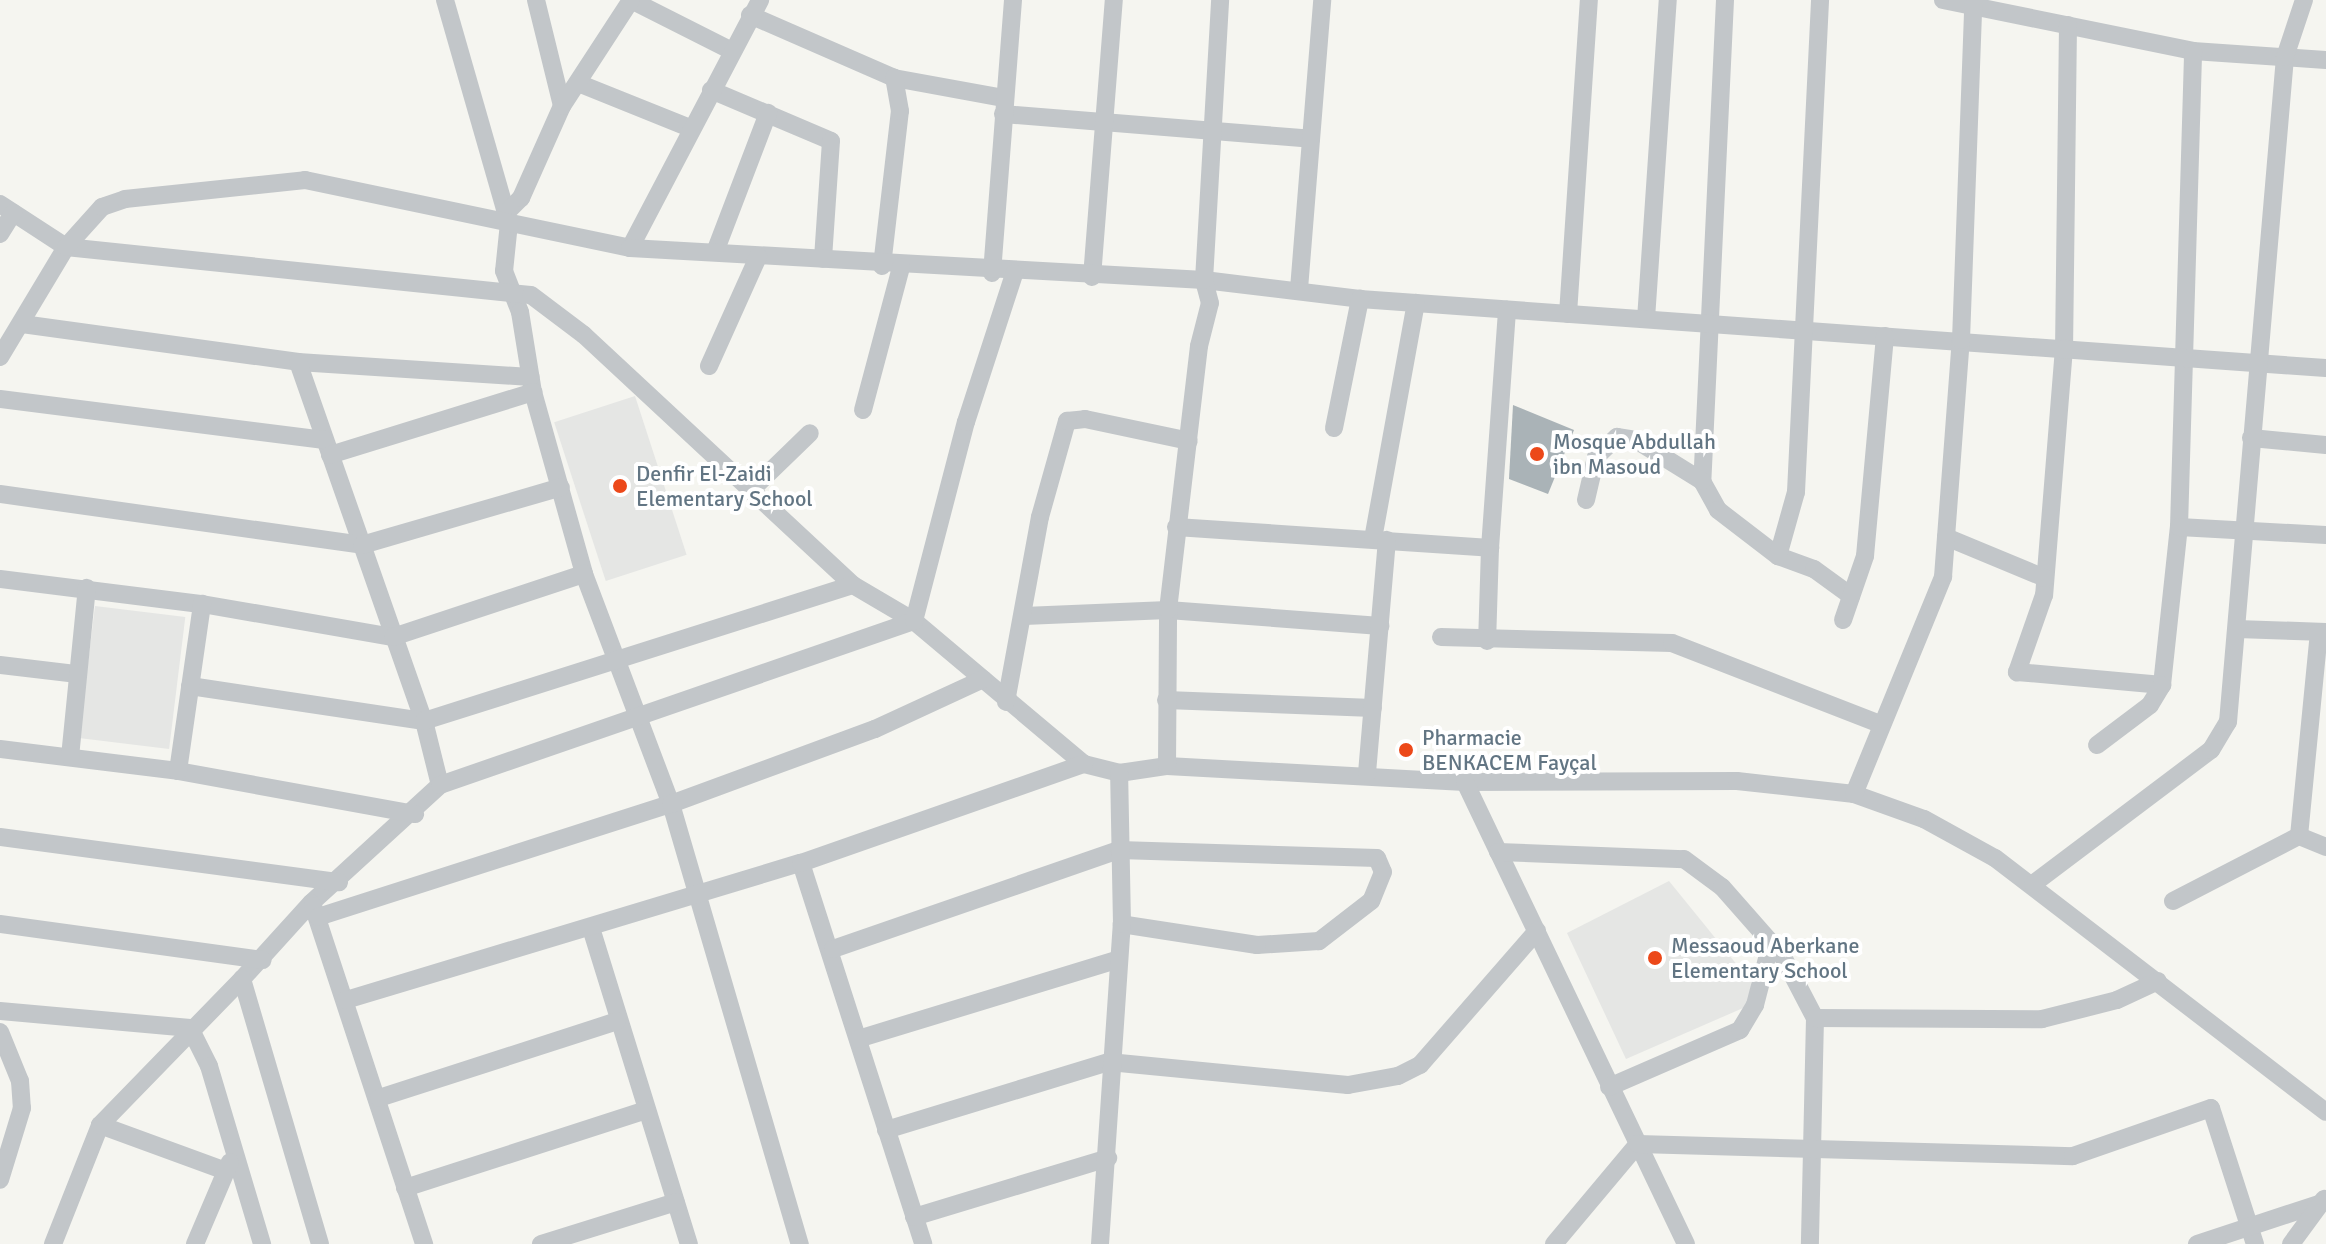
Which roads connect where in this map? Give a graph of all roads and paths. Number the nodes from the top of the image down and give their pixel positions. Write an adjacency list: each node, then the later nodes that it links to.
1 (445, 0): 32 (street)
2 (536, 0): 24 (street)
3 (631, 0): 17 (street); 22 (street)
4 (1013, 0): 25 (street)
5 (1114, 0): 27 (street)
6 (1220, 0): 29 (street)
7 (1322, 0): 30 (street)
8 (1589, 0): 50 (street)
9 (1668, 0): 51 (street)
10 (1725, 0): 53 (street)
11 (1820, 0): 54 (street)
12 (1943, 0): 14 (street)
13 (2304, 0): 19 (street)
14 (1973, 6): 16 (street); 56 (street)
15 (755, 7): 17 (street); 21 (street)
16 (2068, 25): 18 (street); 57 (street)
17 (730, 50): 23 (street)
18 (2193, 51): 19 (street); 58 (street)
19 (2285, 57): 20 (street); 61 (street)
20 (2326, 60)
21 (894, 78): 25 (street); 39 (street)
22 (578, 83): 24 (street); 28 (street)
23 (711, 90): 26 (street); 28 (street)
24 (562, 106): 32 (street)
25 (1004, 106): 27 (street); 41 (street)
26 (768, 113): 36 (street); 38 (street)
27 (1105, 121): 29 (street); 43 (street)
28 (690, 128): 35 (street)
29 (1212, 128): 30 (street); 44 (street)
30 (1311, 139): 45 (street)
31 (6, 208): 33 (street); 34 (street)
32 (507, 219): 34 (street); 35 (street); 46 (street)
33 (0, 234)
34 (66, 247): 46 (street); 52 (street)
35 (630, 248): 36 (street)
36 (715, 252): 37 (street)
37 (758, 257): 38 (street); 62 (street)
38 (823, 259): 39 (street)
39 (882, 266): 40 (street)
40 (901, 267): 41 (street); 66 (street)
41 (992, 273): 42 (street)
42 (1014, 274): 43 (street); 97 (street)
43 (1092, 277): 44 (street)
44 (1204, 280): 45 (street); 70 (street)
45 (1299, 289): 47 (street)
46 (512, 292): 64 (street); 75 (street)
47 (1360, 299): 48 (street); 67 (street)
48 (1416, 303): 49 (street); 83 (street)
49 (1507, 310): 50 (street); 85 (street)
50 (1568, 314): 51 (street)
51 (1646, 319): 53 (street)
52 (22, 324): 59 (street); 60 (street)
53 (1708, 326): 54 (street); 73 (street)
54 (1804, 331): 55 (street); 86 (street)
55 (1885, 336): 56 (street); 92 (street)
56 (1961, 340): 57 (street); 82 (street)
57 (2064, 348): 58 (street); 88 (street)
58 (2186, 356): 61 (street); 79 (street)
59 (0, 357)
60 (298, 362): 64 (street); 72 (street)
61 (2260, 363): 63 (street); 69 (street)
62 (709, 366)
63 (2326, 368)
64 (532, 385): 72 (street); 74 (street)
65 (0, 399): 72 (street)
66 (863, 410)
67 (1334, 428)
68 (810, 433): 75 (street)
69 (2251, 438): 71 (street); 80 (street)
70 (1189, 441): 78 (street); 95 (street)
71 (2326, 445)
72 (327, 447): 84 (street)
73 (1702, 481): 77 (street); 86 (street)
74 (561, 487): 84 (street); 87 (street)
75 (750, 491): 90 (street)
76 (0, 494): 84 (street)
77 (1586, 500)
78 (1176, 527): 83 (street); 94 (street)
79 (2179, 527): 80 (street); 108 (street)
80 (2244, 529): 81 (street); 99 (street)
81 (2326, 535)
82 (1946, 537): 88 (street); 115 (street)
83 (1380, 539): 85 (street); 98 (street)
84 (362, 545): 101 (street)
85 (1490, 548): 103 (street)
86 (1778, 556): 92 (street)
87 (584, 574): 101 (street); 104 (street)
88 (2045, 578): 108 (street)
89 (0, 579): 91 (street)
90 (853, 585): 97 (street); 104 (street)
91 (87, 588): 93 (street); 106 (street)
92 (1851, 596): 96 (street)
93 (202, 604): 101 (street); 109 (street)
94 (1168, 610): 95 (street); 98 (street); 110 (street)
95 (1024, 616): 111 (street)
96 (1843, 620)
97 (914, 621): 107 (street); 113 (street)
98 (1380, 626): 112 (street)
99 (2237, 629): 100 (street); 136 (street)
100 (2322, 632): 129 (street)
101 (393, 637): 114 (street)
102 (1441, 637): 103 (street)
103 (1487, 641): 115 (street)
104 (618, 660): 113 (street); 114 (street)
105 (0, 665): 106 (street)
106 (77, 674): 118 (street)
107 (983, 679): 111 (street); 127 (street)
108 (2162, 685): 116 (street)
109 (190, 686): 114 (street); 121 (street)
110 (1166, 700): 112 (street); 120 (street)
111 (1006, 702): 119 (street)
112 (1373, 708): 123 (street)
113 (640, 716): 125 (street); 127 (street)
114 (424, 721): 125 (street)
115 (1882, 725): 126 (street)
116 (2097, 745)
117 (0, 749): 118 (street)
118 (70, 757): 121 (street)
119 (1084, 764): 122 (street); 134 (street)
120 (1167, 766): 122 (street); 123 (street)
121 (178, 771): 128 (street)
122 (1119, 773): 132 (street)
123 (1367, 773): 124 (street)
124 (1465, 782): 126 (street); 133 (street)
125 (440, 785): 128 (street)
126 (1854, 794): 136 (street)
127 (671, 804): 137 (street); 139 (street)
128 (415, 814): 135 (street)
129 (2299, 836): 131 (street); 138 (street)
130 (0, 837): 135 (street)
131 (2325, 842)
132 (1119, 850): 141 (street); 141 (street); 145 (street)
133 (1498, 852): 143 (street); 144 (street)
134 (801, 863): 137 (street); 145 (street)
135 (339, 882): 139 (street)
136 (2033, 884): 149 (street)
137 (699, 894): 142 (street); 181 (street)
138 (2173, 901)
139 (315, 910): 147 (street); 150 (street)
140 (0, 924): 147 (street)
141 (1122, 924): 146 (street)
142 (591, 928): 150 (street); 153 (street)
143 (1537, 931): 157 (street); 158 (street)
144 (1771, 943): 152 (street); 158 (street)
145 (833, 949): 156 (street)
146 (1119, 959): 156 (street); 157 (street)
147 (263, 960): 148 (street)
148 (242, 979): 154 (street); 177 (street)
149 (2158, 981): 152 (street); 161 (street)
150 (346, 1000): 159 (street)
151 (0, 1011): 154 (street)
152 (1815, 1018): 165 (street)
153 (617, 1021): 159 (street); 160 (street)
154 (190, 1028): 162 (street); 167 (street)
155 (0, 1032): 168 (street)
156 (858, 1039): 163 (street)
157 (1109, 1062): 163 (street); 166 (street)
158 (1609, 1087): 164 (street)
159 (379, 1098): 169 (street)
160 (647, 1110): 169 (street); 171 (street)
161 (2326, 1112)
162 (100, 1125): 167 (street); 174 (street)
163 (886, 1130): 172 (street)
164 (1638, 1144): 165 (street); 184 (street); 185 (street)
165 (1817, 1147): 173 (street); 186 (street)
166 (1108, 1158): 172 (street); 183 (street)
167 (229, 1163): 175 (street); 176 (street)
168 (0, 1180)
169 (405, 1188): 178 (street)
170 (2323, 1200): 173 (street); 188 (street)
171 (676, 1202): 179 (street); 180 (street)
172 (914, 1217): 182 (street)
173 (2254, 1235): 187 (street)
174 (53, 1244)
175 (195, 1244)
176 (262, 1244)
177 (320, 1244)
178 (424, 1244)
179 (541, 1244)
180 (689, 1244)
181 (800, 1244)
182 (923, 1244)
183 (1100, 1244)
184 (1554, 1244)
185 (1686, 1244)
186 (1810, 1244)
187 (2199, 1244)
188 (2291, 1244)

